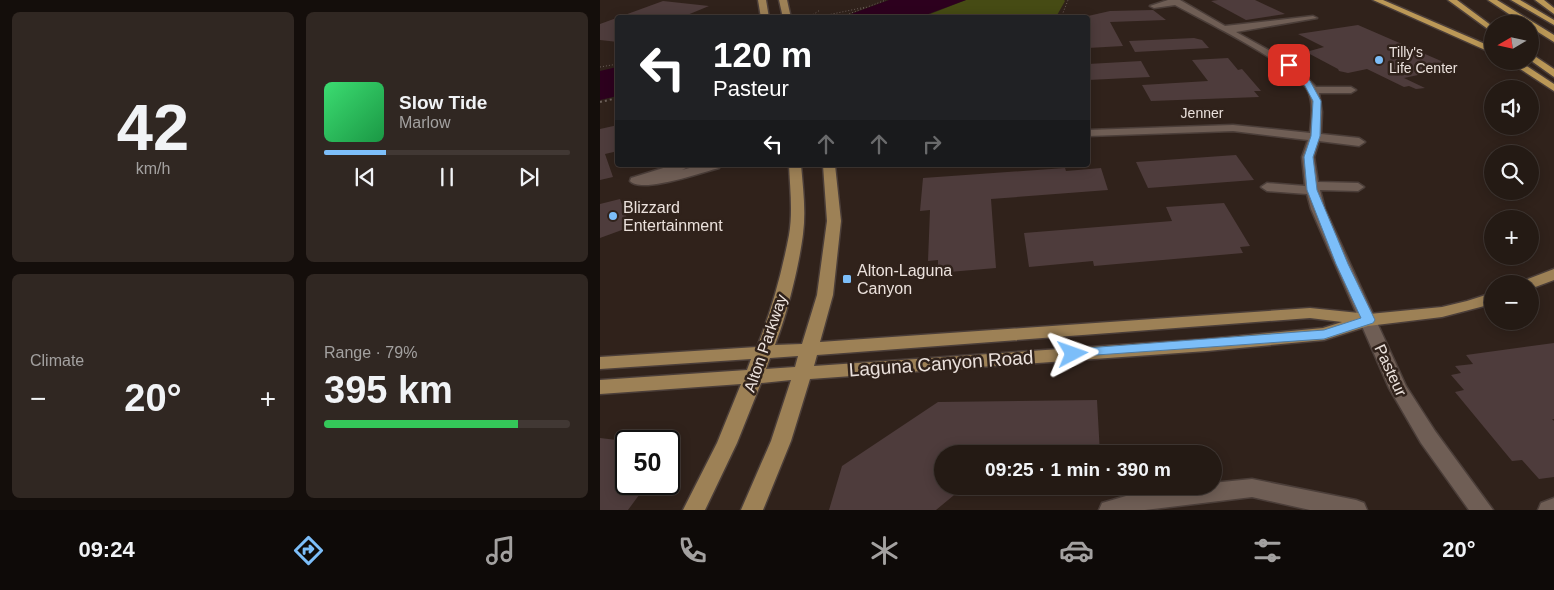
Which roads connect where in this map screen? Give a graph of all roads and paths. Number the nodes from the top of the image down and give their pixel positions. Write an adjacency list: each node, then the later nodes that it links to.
1 (762, 0): 18 (main road)
2 (783, 0): 19 (main road)
3 (886, 0): 15 (path)
4 (1068, 0): 23 (path)
5 (1372, 0): 34 (highway)
6 (1377, 0): 34 (highway)
7 (1452, 0): 28 (highway)
8 (1464, 0): 24 (highway)
9 (1481, 0): 25 (highway)
10 (1492, 0): 31 (highway)
11 (1515, 0): 27 (highway)
12 (1539, 0): 17 (highway)
13 (1174, 1): 14 (street); 29 (street)
14 (1154, 6)
15 (866, 7): 21 (path); 22 (path)
16 (820, 10): 20 (path)
17 (1554, 12)
18 (764, 15)
19 (786, 15)
20 (812, 15)
21 (827, 15)
22 (846, 15)
23 (1063, 15)
24 (1486, 15)
25 (1503, 15)
26 (1313, 18): 29 (street)
27 (1554, 23)
28 (1484, 24)
29 (1226, 30): 32 (street)
30 (1256, 37): 32 (street)
31 (1554, 38)
32 (1242, 39): 45 (street)
33 (1539, 39): 36 (highway)
34 (1477, 42): 35 (highway)
35 (1484, 46)
36 (1554, 48)
37 (1539, 51): 38 (highway)
38 (1554, 62)
39 (1539, 63): 43 (highway)
40 (615, 64): 41 (path)
41 (600, 67)
42 (1526, 70): 44 (highway)
43 (1554, 74)
44 (1554, 88)
45 (1313, 90): 46 (street); 50 (street, Pasteur)
46 (1351, 90)
47 (615, 99): 48 (path)
48 (600, 102)
49 (1090, 133): 50 (street, Jenner)
50 (1316, 136): 51 (street, Jenner); 58 (street, Pasteur)
51 (1358, 142)
52 (680, 167): 53 (street)
53 (709, 167)
54 (795, 167): 64 (main road, Alton Parkway)
55 (829, 167): 63 (main road)
56 (1267, 187): 58 (street)
57 (1358, 187): 58 (street)
58 (1312, 188): 62 (street, Pasteur)
59 (1554, 274): 60 (main road)
60 (1539, 280)
61 (1484, 301): 62 (main road, Laguna Canyon Road)
62 (1368, 320): 63 (main road, Laguna Canyon Road); 66 (main road, Laguna Canyon Road); 75 (street, Pasteur)
63 (810, 350): 64 (main road, Laguna Canyon Road); 66 (main road)
64 (763, 352): 65 (main road, Laguna Canyon Road); 67 (main road, Alton Parkway)
65 (600, 363)
66 (804, 372): 67 (main road, Laguna Canyon Road); 72 (main road)
67 (755, 376): 68 (main road, Laguna Canyon Road); 71 (main road, Alton Parkway)
68 (600, 386)
69 (1320, 506): 73 (street); 74 (street)
70 (1554, 508): 76 (street)
71 (694, 510)
72 (752, 510)
73 (1110, 510)
74 (1356, 510)
75 (1482, 510)
76 (1549, 510)

